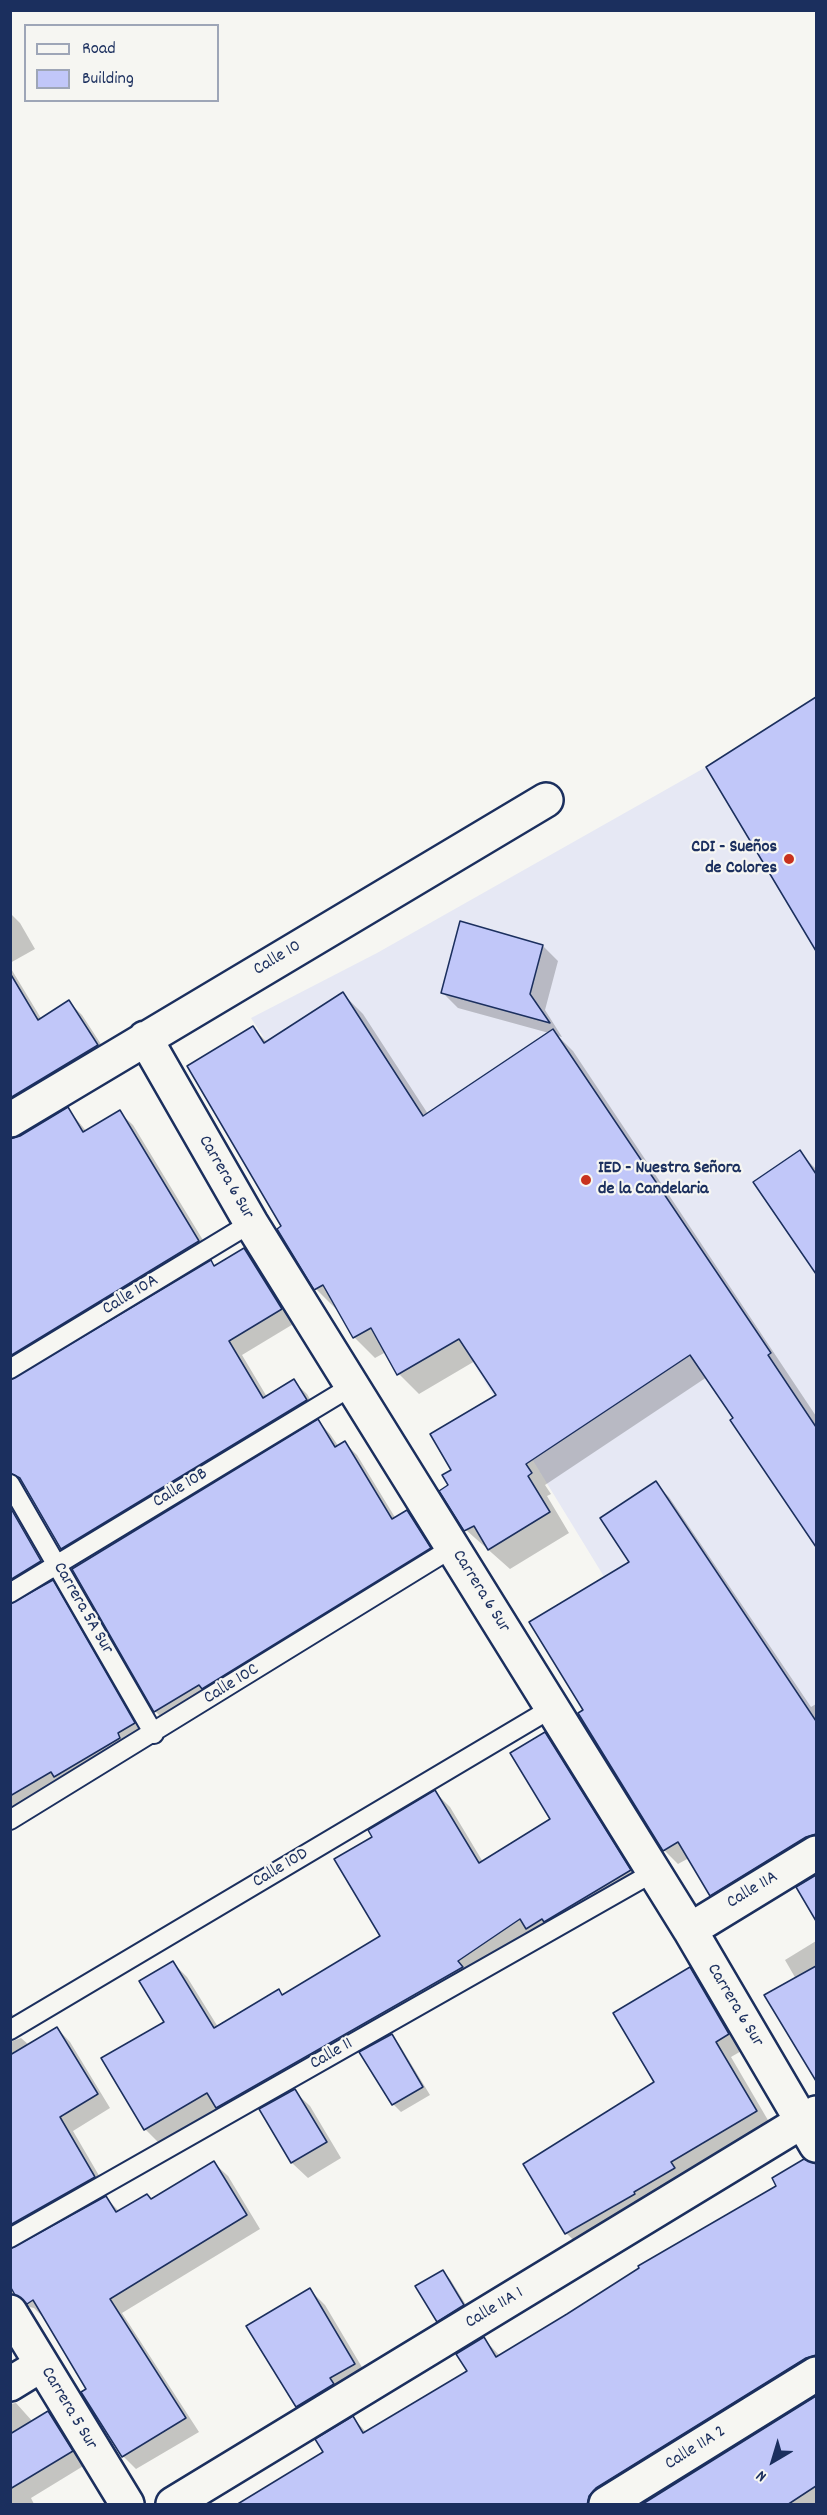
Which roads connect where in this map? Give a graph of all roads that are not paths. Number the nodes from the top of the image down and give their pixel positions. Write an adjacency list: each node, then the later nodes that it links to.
1 (546, 800): 2 (street, Calle 10)
2 (145, 1038): 3 (street, Calle 10); 4 (street, Carrera 6 Sur)
3 (10, 1120)
4 (251, 1222): 5 (lane, Calle 10A); 6 (street, Carrera 6 Sur)
5 (10, 1369)
6 (352, 1386): 8 (street, Carrera 6 Sur); 9 (lane, Calle 10B)
7 (10, 1484): 9 (lane, Carrera 5A Sur)
8 (452, 1548): 11 (street, Carrera 6 Sur); 12 (lane, Calle 10C)
9 (56, 1565): 10 (lane, Calle 10B); 12 (lane, Carrera 5A Sur)
10 (10, 1593)
11 (552, 1708): 15 (street, Carrera 6 Sur); 17 (lane, Calle 10D)
12 (154, 1734): 13 (lane, Calle 10C)
13 (10, 1820)
14 (816, 1853): 16 (street, Calle 11A)
15 (654, 1872): 16 (street, Carrera 6 Sur); 19 (lane, Calle 11)
16 (690, 1930): 18 (street, Carrera 6 Sur)
17 (10, 2030)
18 (812, 2126): 25 (street, Calle 11A 1)
19 (10, 2238)
20 (10, 2312): 21 (street, Carrera 5 Sur)
21 (41, 2365): 23 (street); 24 (street, Carrera 5 Sur)
22 (816, 2374): 26 (street, Calle 11A 2)
23 (10, 2384)
24 (127, 2505)
25 (173, 2505)
26 (606, 2505)

